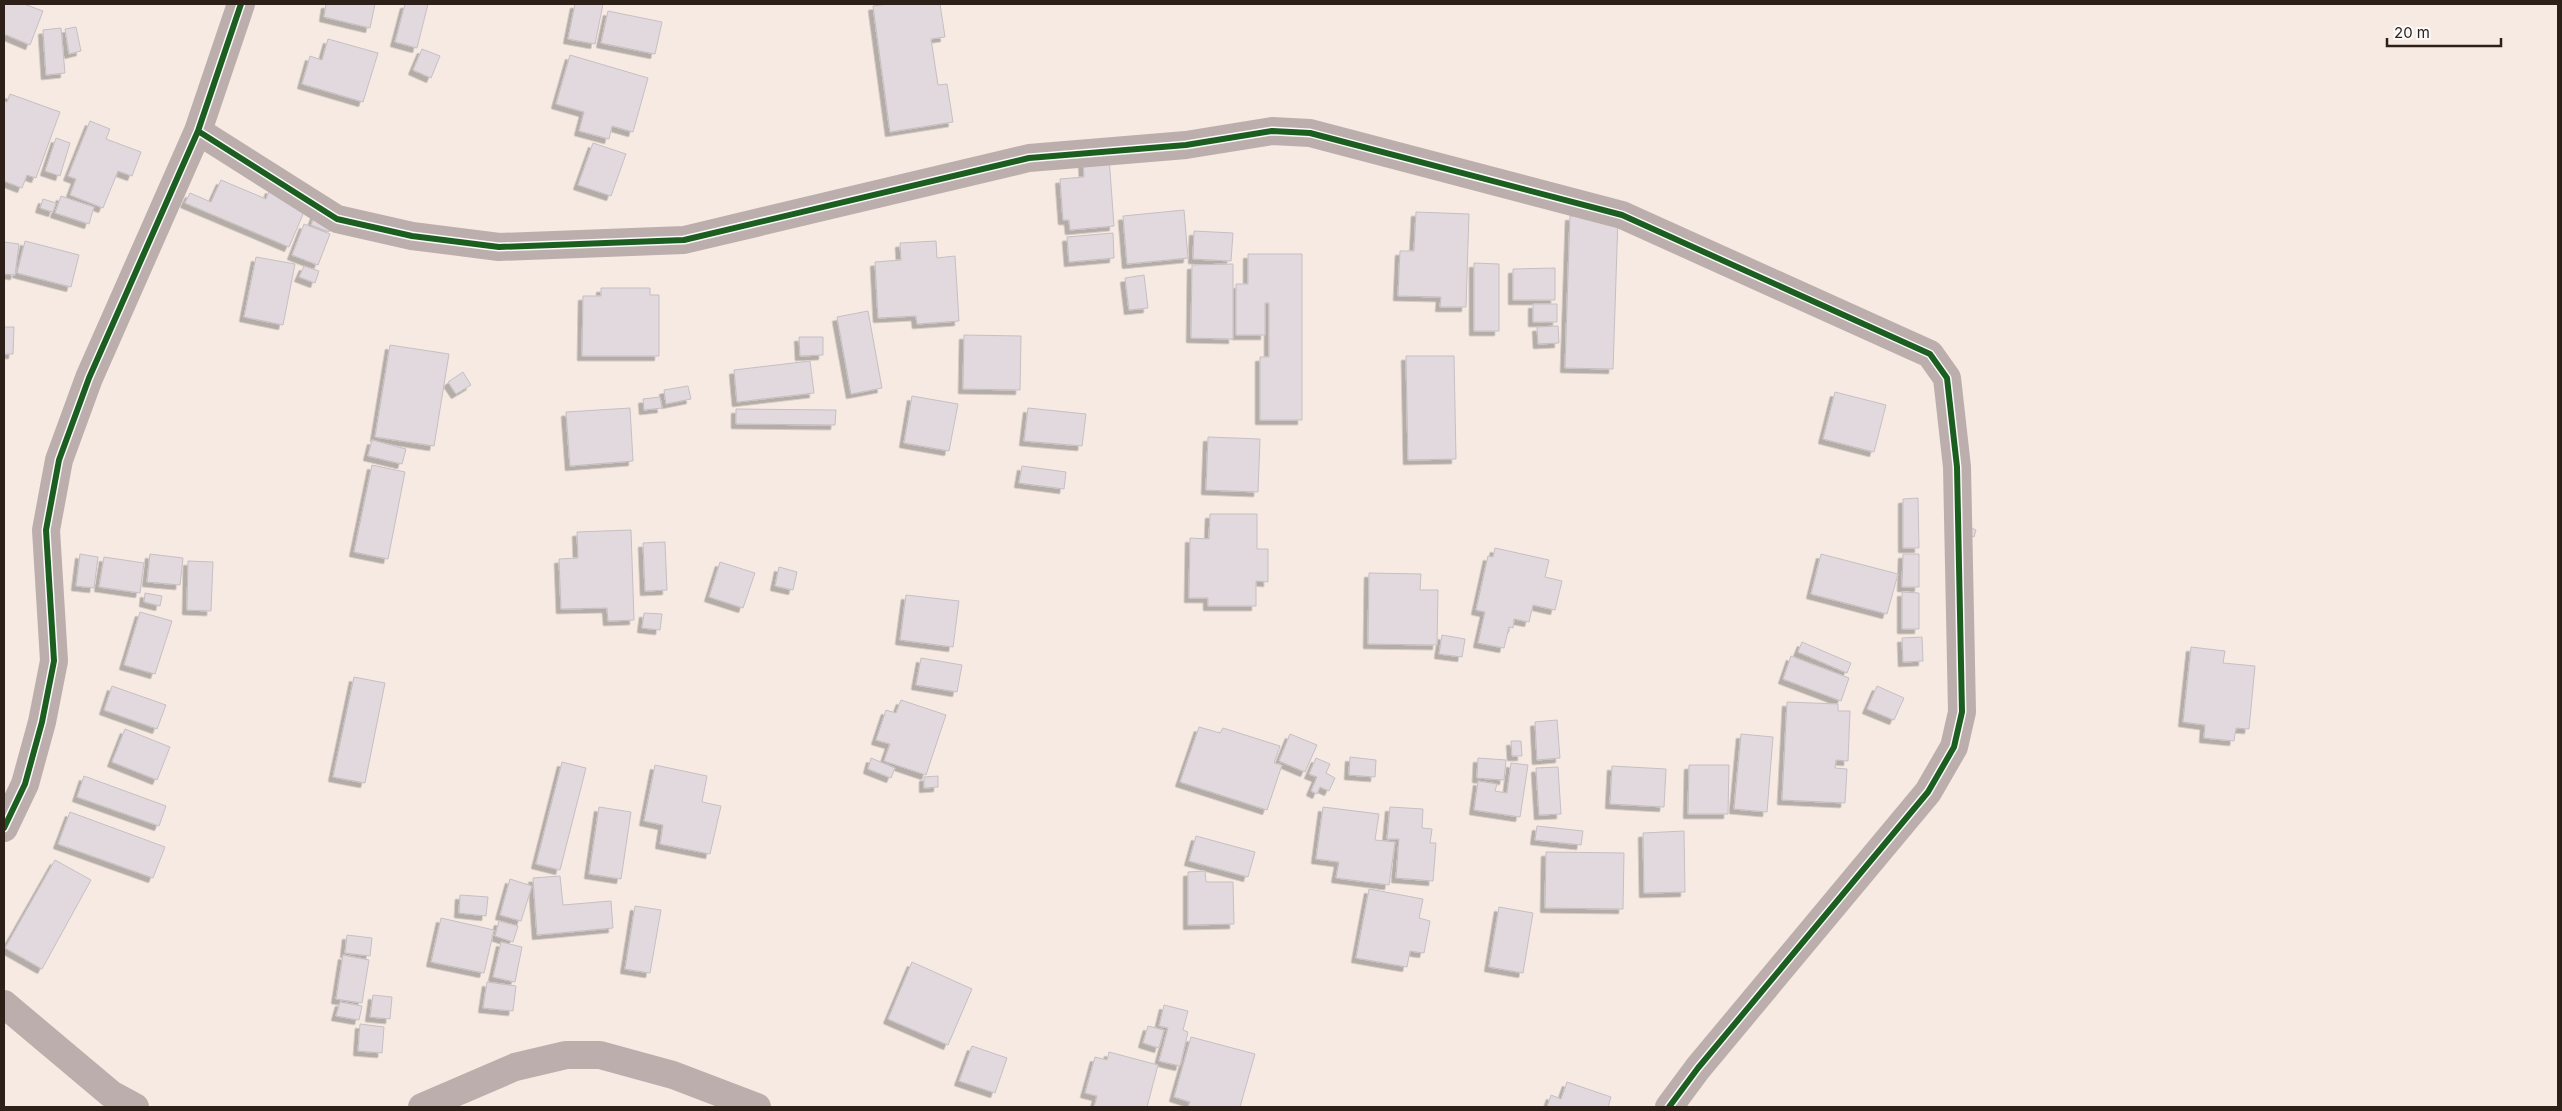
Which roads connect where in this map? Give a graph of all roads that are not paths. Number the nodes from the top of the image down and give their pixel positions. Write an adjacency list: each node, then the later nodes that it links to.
1 (241, 4): 2 (street)
2 (198, 131): 3 (street); 8 (street)
3 (4, 828)
4 (4, 1004): 5 (street)
5 (135, 1107)
6 (422, 1107): 7 (street)
7 (757, 1107)
8 (1669, 1107)

